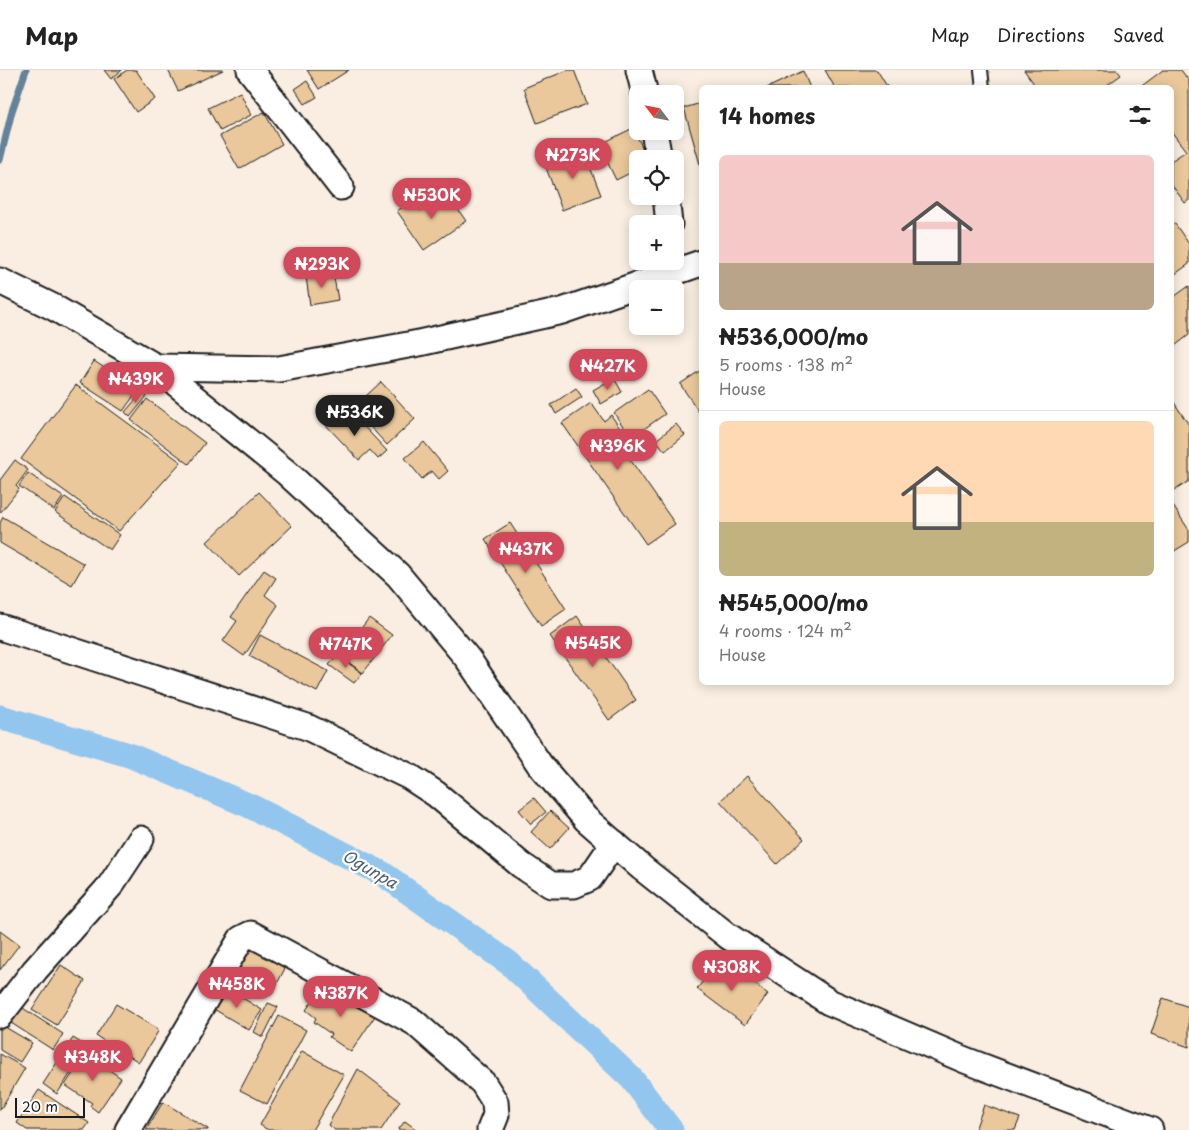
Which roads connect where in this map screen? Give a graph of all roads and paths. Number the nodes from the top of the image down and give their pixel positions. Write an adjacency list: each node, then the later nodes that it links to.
1 (250, 70): 6 (street)
2 (639, 70): 4 (street)
3 (981, 70): 5 (lane)
4 (643, 85)
5 (983, 85)
6 (341, 187)
7 (699, 263): 8 (street)
8 (684, 266)
9 (666, 270): 11 (street)
10 (0, 281): 11 (street)
11 (156, 367): 14 (street)
12 (0, 627): 14 (street)
13 (141, 839): 15 (street)
14 (614, 843): 18 (street)
15 (0, 1015)
16 (128, 1130): 17 (street)
17 (490, 1130)
18 (1150, 1130)

